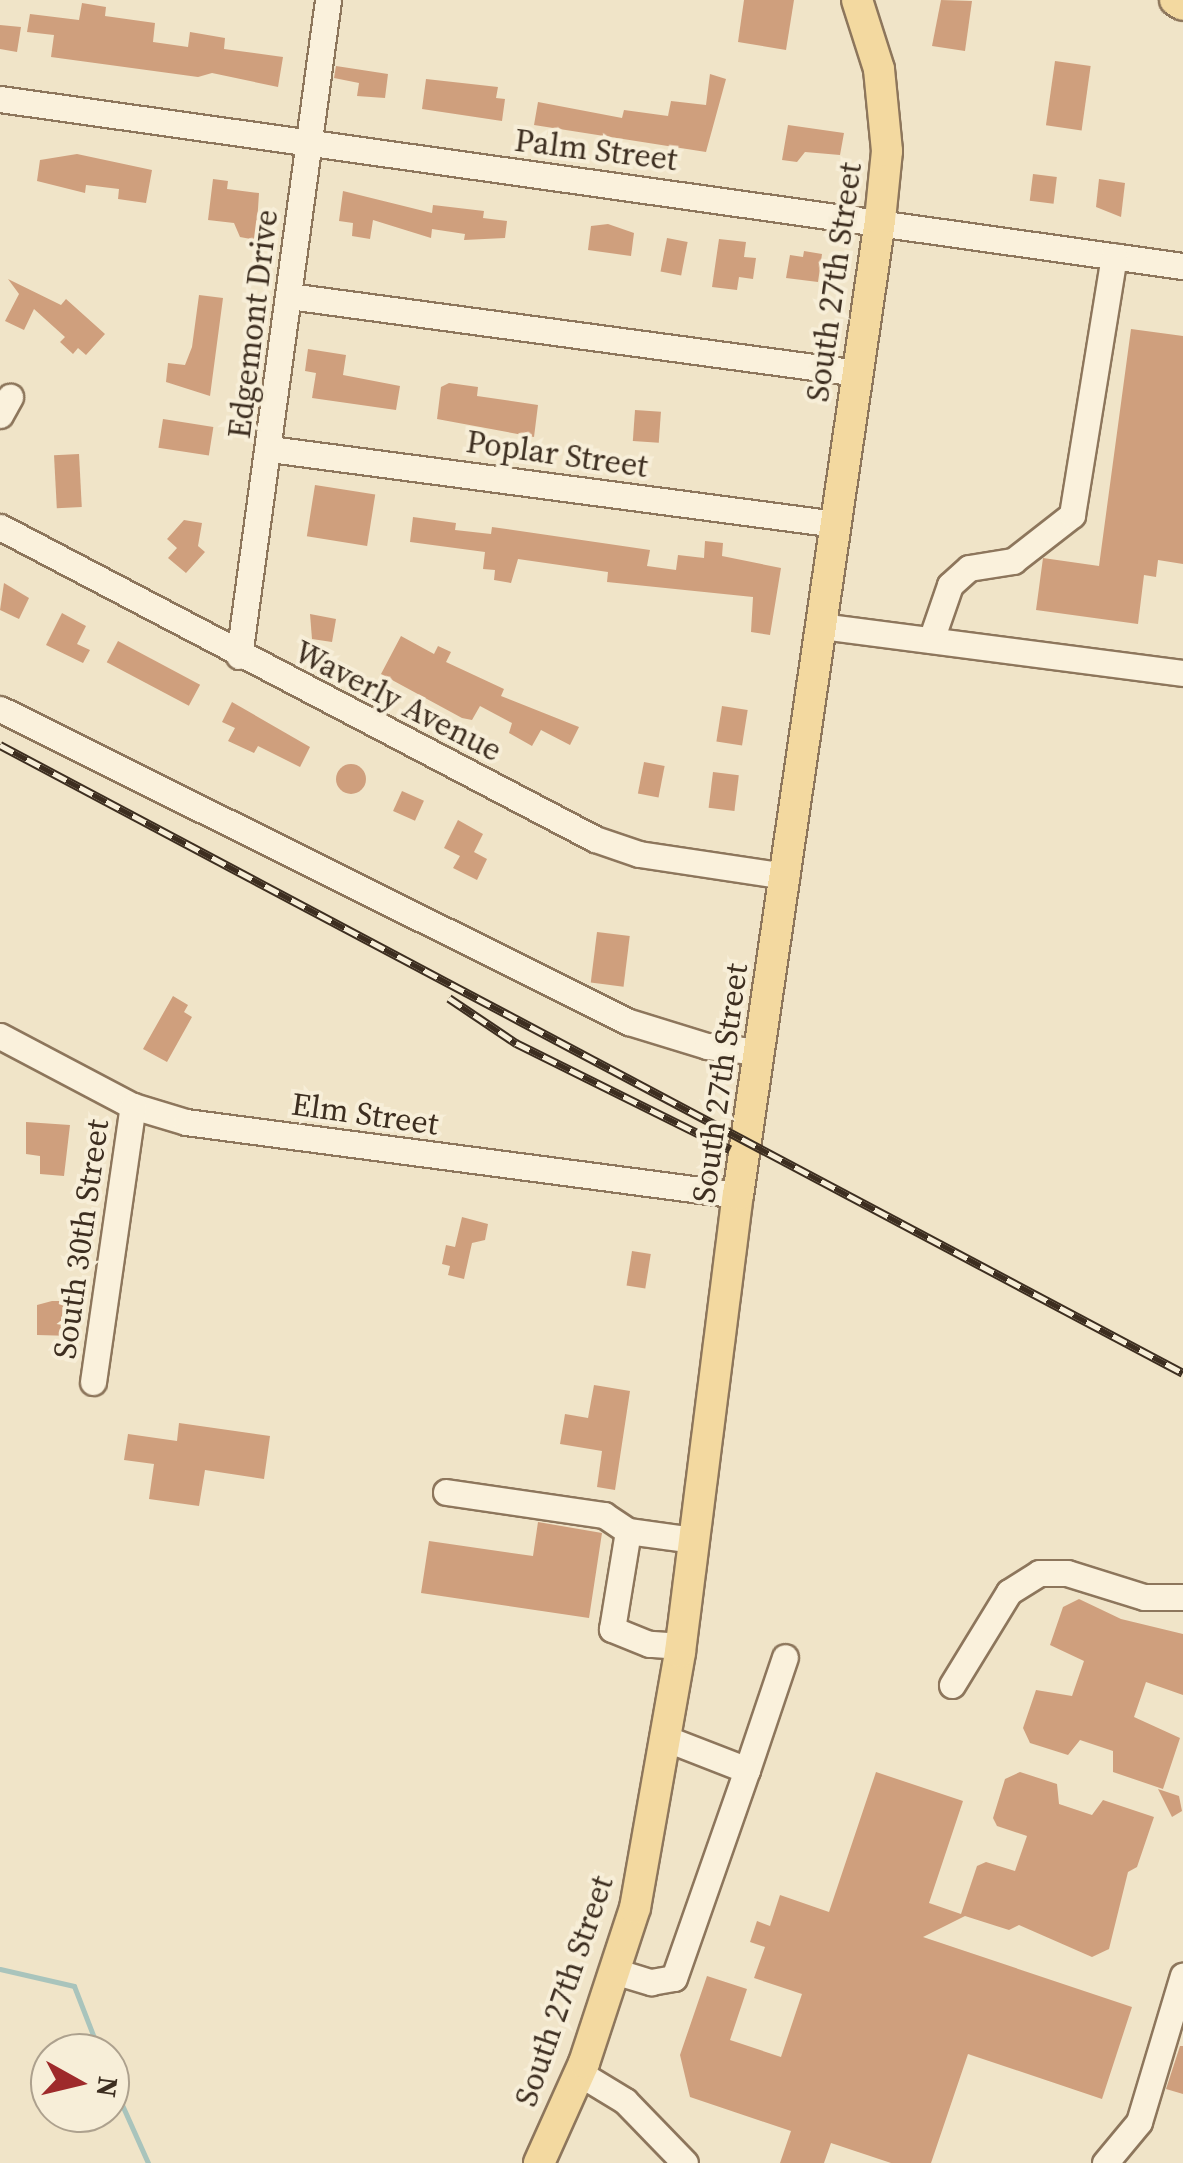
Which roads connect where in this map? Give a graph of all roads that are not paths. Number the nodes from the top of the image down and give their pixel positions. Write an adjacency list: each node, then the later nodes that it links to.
1 (328, 0): 6 (street, Edgemont Drive)
2 (857, 0): 7 (main road, South 27th Street)
3 (1175, 0): 4 (main road)
4 (1183, 5)
5 (0, 100): 6 (street, Palm Street)
6 (308, 145): 7 (street, Palm Street); 10 (street, Edgemont Drive)
7 (880, 220): 8 (street, Palm Street); 11 (main road, South 27th Street)
8 (1114, 256): 9 (street, Palm Street); 16 (street)
9 (1183, 266)
10 (289, 296): 11 (street); 12 (street, Edgemont Drive)
11 (858, 373): 13 (main road, South 27th Street)
12 (270, 449): 13 (street, Poplar Street); 17 (street, Edgemont Drive)
13 (836, 524): 15 (main road, South 27th Street)
14 (0, 527): 17 (street, Waverly Avenue)
15 (821, 626): 16 (street); 20 (main road, South 27th Street)
16 (931, 640): 18 (street)
17 (239, 656): 20 (street, Waverly Avenue)
18 (1183, 674)
19 (0, 709): 22 (street)
20 (786, 876): 22 (main road, South 27th Street)
21 (0, 1036): 23 (street, Elm Street)
22 (760, 1052): 24 (main road, South 27th Street)
23 (133, 1106): 24 (street, Elm Street); 25 (street, South 30th Street)
24 (738, 1195): 28 (main road, South 27th Street)
25 (93, 1382)
26 (446, 1492): 27 (street)
27 (628, 1531): 28 (street); 30 (street)
28 (694, 1540): 30 (main road, South 27th Street)
29 (1183, 1596): 32 (street)
30 (681, 1646): 33 (main road, South 27th Street)
31 (786, 1657): 34 (street)
32 (952, 1684)
33 (665, 1738): 34 (street); 35 (main road, South 27th Street)
34 (747, 1770): 35 (street)
35 (614, 1971): 37 (main road, South 27th Street)
36 (1183, 1976): 40 (street)
37 (579, 2073): 38 (main road, South 27th Street); 39 (street)
38 (539, 2163)
39 (686, 2163)
40 (1105, 2163)

